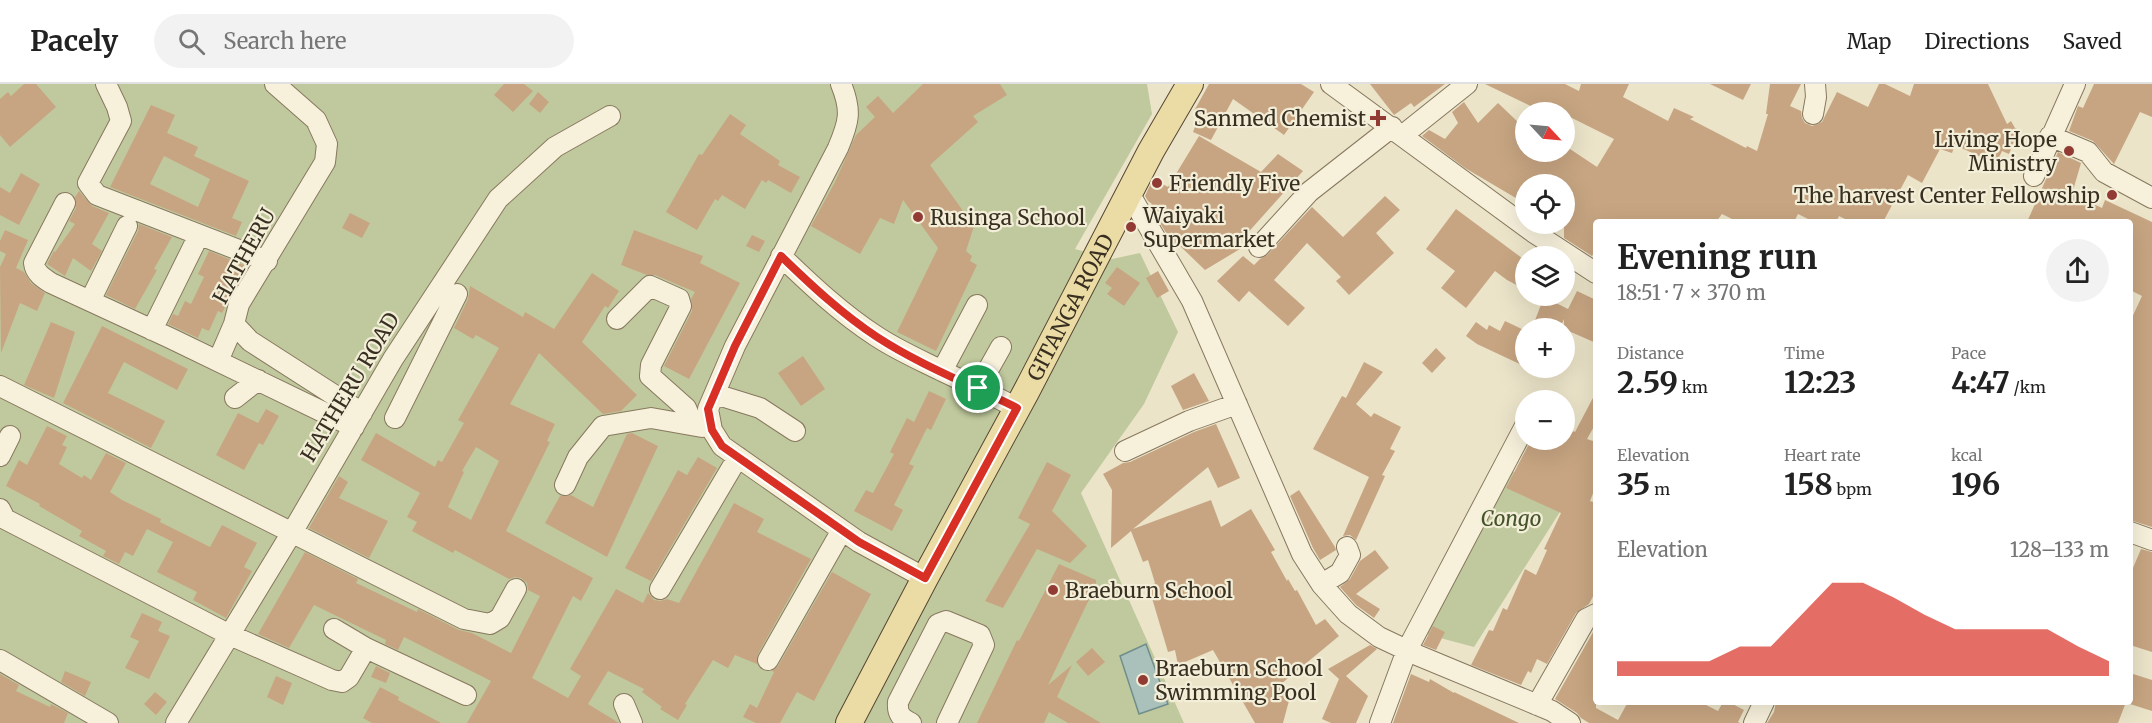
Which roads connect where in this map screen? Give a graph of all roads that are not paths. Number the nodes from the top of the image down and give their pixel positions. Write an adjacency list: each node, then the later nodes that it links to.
1 (106, 84): 21 (street)
2 (275, 84): 21 (street, HATHERU)
3 (841, 84): 20 (street)
4 (1191, 84): 14 (main road, GITANGA ROAD)
5 (1331, 84): 11 (street)
6 (1467, 84): 11 (street)
7 (1815, 84): 9 (street)
8 (2075, 84): 12 (street)
9 (1813, 114)
10 (610, 116): 30 (street, HATHERU ROAD)
11 (1397, 131): 19 (street); 22 (street)
12 (2050, 136): 13 (street); 15 (street)
13 (2034, 176)
14 (1129, 194): 39 (street); 40 (main road, GITANGA ROAD)
15 (2152, 198)
16 (65, 203): 24 (street)
17 (127, 226): 24 (street)
18 (194, 245): 28 (street)
19 (1258, 247)
20 (781, 256): 33 (street); 37 (street)
21 (267, 261): 27 (street, HATHERU)
22 (1593, 271)
23 (457, 294): 32 (street)
24 (90, 301): 28 (street)
25 (977, 305): 33 (street)
26 (617, 319): 43 (street)
27 (234, 324): 31 (street); 42 (street, HATHERU)
28 (152, 330): 31 (street)
29 (1001, 347): 36 (street)
30 (393, 359): 32 (street); 42 (street, HATHERU ROAD)
31 (218, 361): 34 (street)
32 (418, 370): 41 (street)
33 (942, 371): 36 (street)
34 (258, 380): 38 (street); 42 (street)
35 (0, 386): 54 (street)
36 (978, 388): 40 (street)
37 (715, 394): 44 (street); 45 (street)
38 (235, 398)
39 (1237, 404): 48 (street); 59 (street)
40 (1017, 408): 58 (main road, GITANGA ROAD)
41 (395, 418)
42 (358, 420): 54 (street, HATHERU ROAD)
43 (693, 424): 44 (street); 51 (street)
44 (712, 430): 50 (street)
45 (795, 431)
46 (10, 436): 49 (street)
47 (1515, 445): 66 (street)
48 (1125, 451)
49 (0, 456)
50 (738, 457): 53 (street); 60 (street)
51 (565, 485)
52 (0, 509): 64 (street)
53 (842, 530): 58 (street); 68 (street)
54 (292, 532): 61 (street); 64 (street, HATHERU ROAD)
55 (2133, 533): 56 (street)
56 (2152, 540)
57 (1347, 547): 59 (street)
58 (925, 578): 69 (main road, GITANGA ROAD)
59 (1324, 587): 66 (street)
60 (660, 589)
61 (516, 590)
62 (1593, 616): 73 (street)
63 (334, 628): 65 (street)
64 (230, 635): 65 (street); 76 (street, HATHERU ROAD)
65 (366, 648): 71 (street)
66 (1407, 650): 73 (street); 81 (street)
67 (0, 660): 75 (street)
68 (768, 660)
69 (880, 665): 70 (street); 78 (main road, GITANGA ROAD)
70 (908, 679): 79 (street); 80 (street)
71 (466, 695)
72 (624, 704): 77 (street)
73 (1537, 705): 82 (street)
74 (1763, 705): 83 (street)
75 (108, 723)
76 (176, 723)
77 (632, 723)
78 (849, 723)
79 (911, 723)
80 (947, 723)
81 (1380, 723)
82 (1570, 723)
83 (1754, 723)

